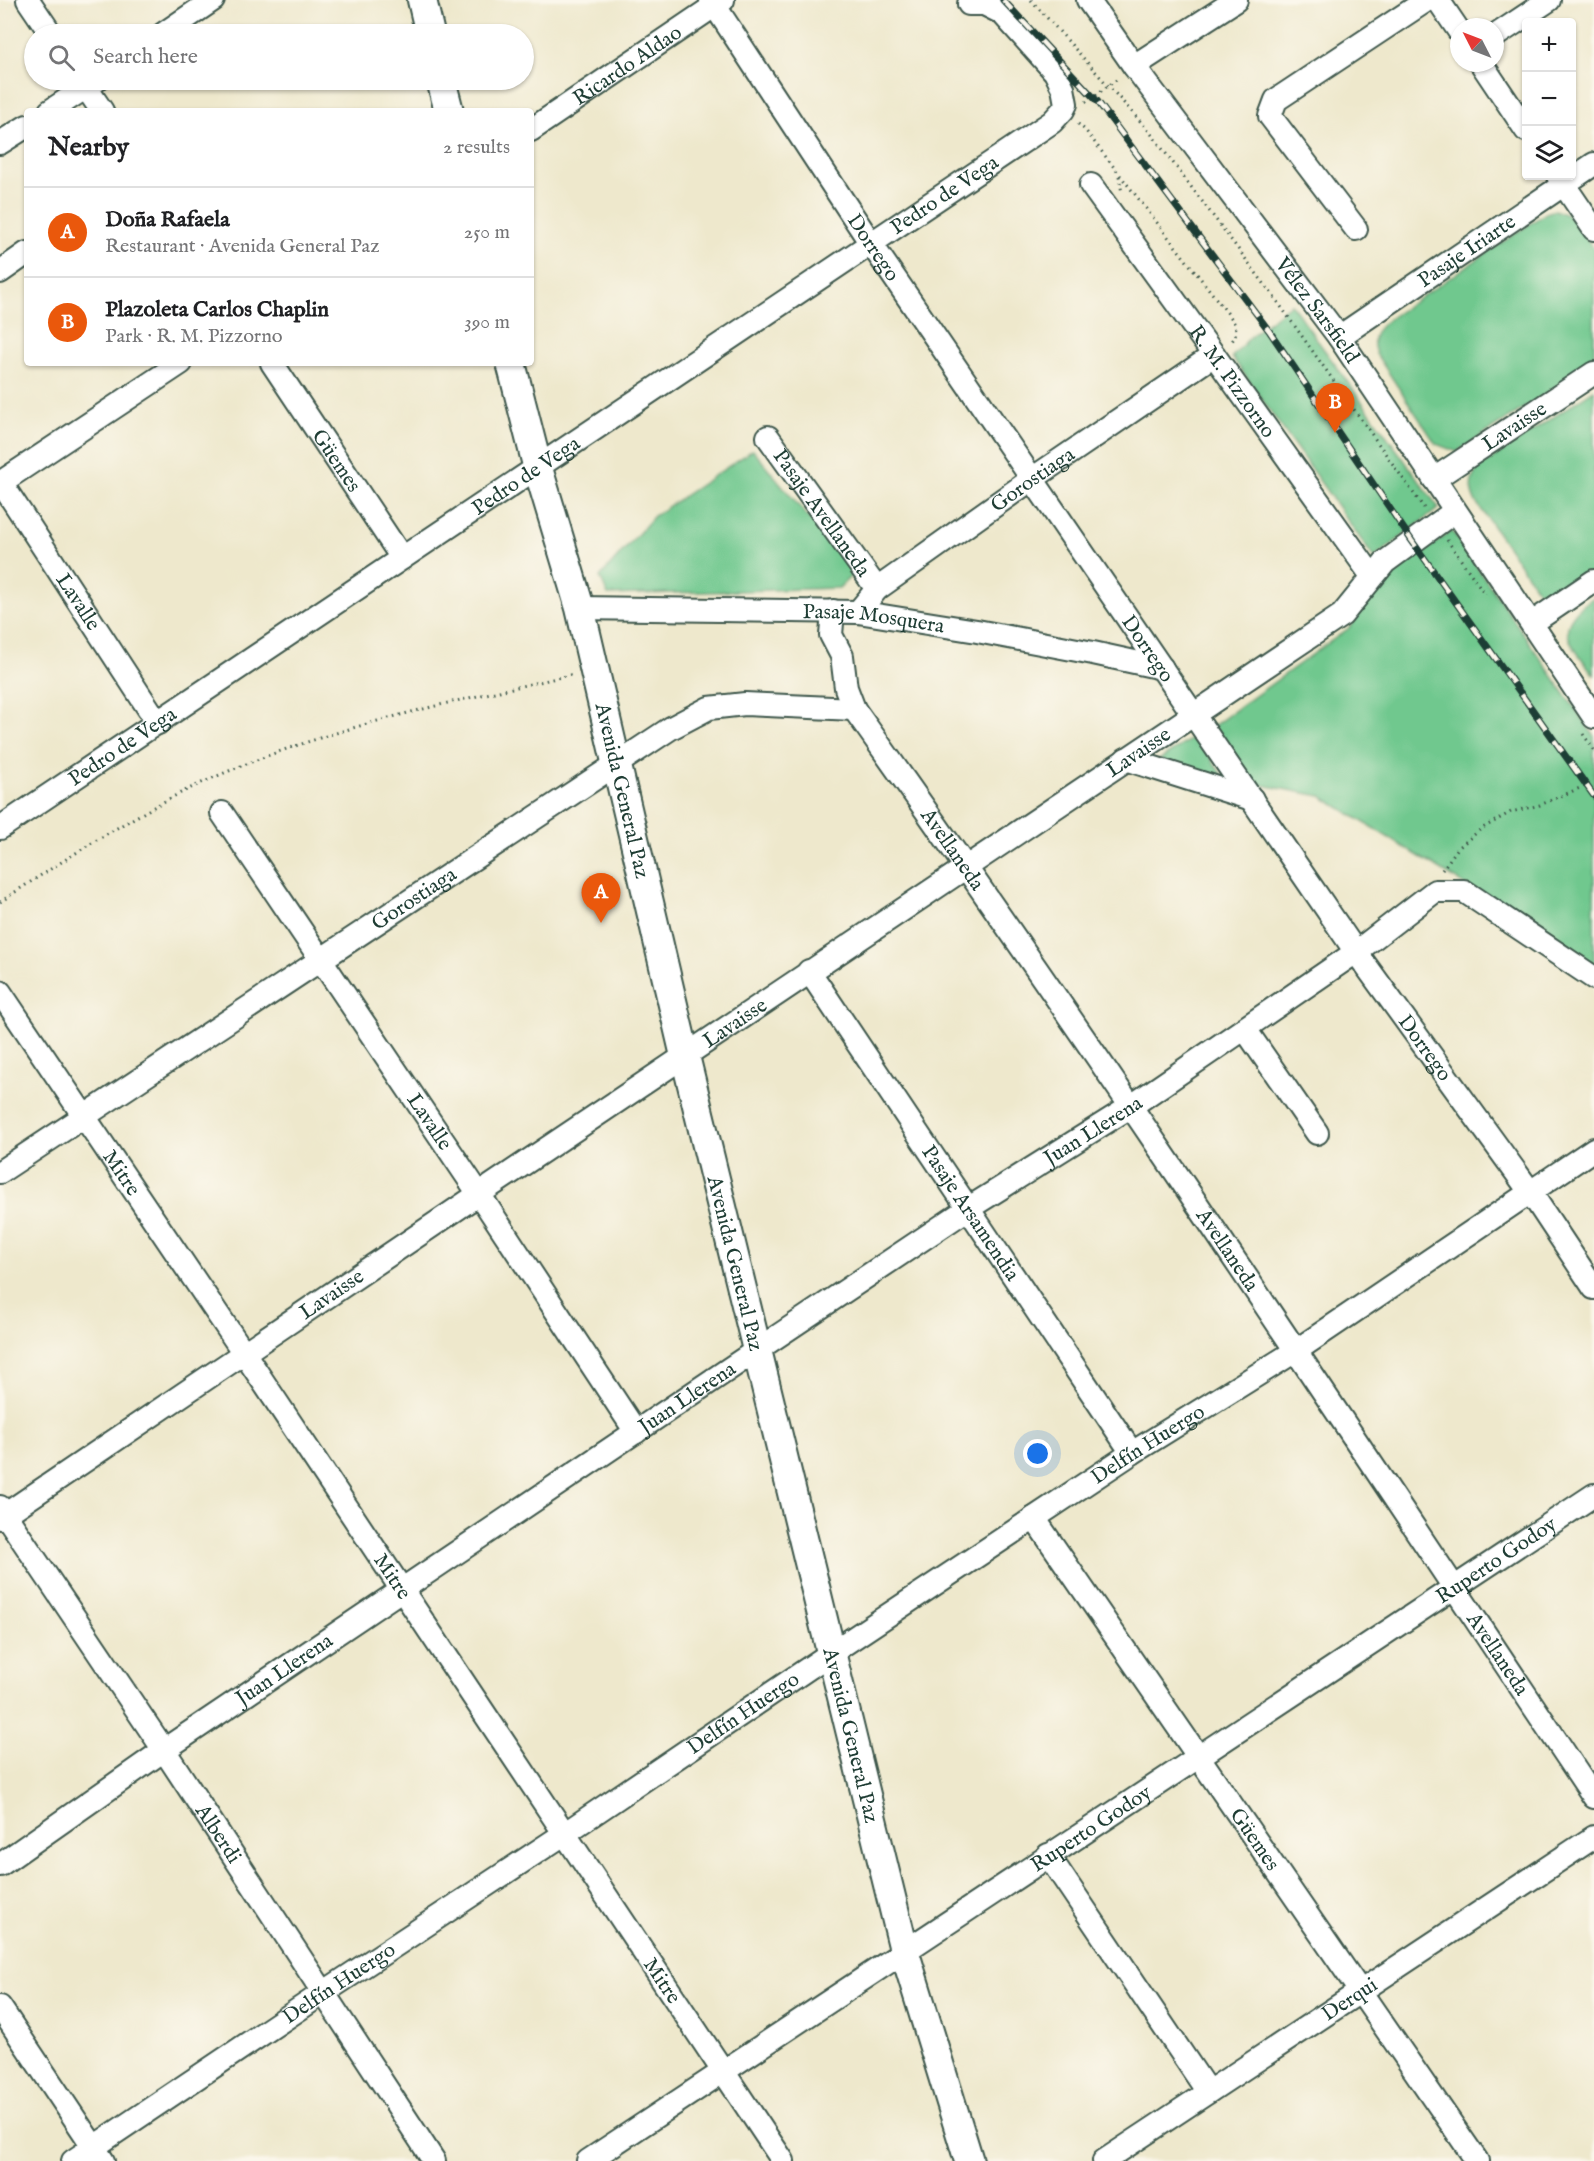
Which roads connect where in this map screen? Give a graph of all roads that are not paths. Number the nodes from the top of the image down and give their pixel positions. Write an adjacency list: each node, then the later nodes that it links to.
1 (28, 0): 12 (street)
2 (213, 0): 13 (street)
3 (422, 0): 14 (main road)
4 (1088, 0): 16 (street, Vélez Sarsfield)
5 (1236, 0): 16 (street)
6 (1427, 0): 32 (street)
7 (1438, 0): 11 (street)
8 (1549, 0): 15 (street)
9 (716, 2): 26 (street, Ricardo Aldao); 34 (street, Dorrego)
10 (969, 4): 34 (street, Pedro de Vega)
11 (1450, 18)
12 (44, 24)
13 (178, 24)
14 (428, 24)
15 (1504, 30)
16 (1134, 66): 37 (street, Vélez Sarsfield)
17 (1487, 72): 24 (street)
18 (78, 90): 21 (street)
19 (92, 90): 22 (street)
20 (444, 90): 23 (main road)
21 (54, 108)
22 (101, 108)
23 (448, 108)
24 (1524, 126)
25 (24, 128): 27 (street)
26 (534, 128)
27 (0, 143)
28 (1594, 164): 29 (street, Pasaje Iriarte)
29 (1576, 173)
30 (1561, 180): 33 (street); 37 (street, Pasaje Iriarte)
31 (1090, 185): 38 (street, R. M. Pizzorno)
32 (1356, 229)
33 (1594, 229)
34 (870, 242): 44 (street, Pedro de Vega); 45 (street, Dorrego)
35 (24, 255): 36 (street)
36 (0, 272)
37 (1339, 337): 46 (street, Vélez Sarsfield)
38 (1214, 355): 45 (street, Gorostiaga); 50 (street, R. M. Pizzorno)
39 (176, 366): 47 (street)
40 (274, 366): 49 (street, Güemes)
41 (512, 366): 44 (main road, Avenida General Paz)
42 (1594, 373): 46 (street, Lavaisse)
43 (768, 437): 52 (street, Pasaje Avellaneda)
44 (537, 465): 49 (street, Pedro de Vega); 53 (main road, Avenida General Paz)
45 (1032, 479): 52 (street, Gorostiaga); 57 (street, Dorrego)
46 (1434, 479): 48 (street, Vélez Sarsfield)
47 (0, 482): 60 (street, Lavalle)
48 (1455, 512): 50 (street, Lavaisse); 56 (street, Vélez Sarsfield)
49 (402, 558): 60 (street, Pedro de Vega)
50 (1372, 576): 59 (street, Lavaisse)
51 (1594, 581): 56 (street)
52 (877, 589): 55 (street, Gorostiaga)
53 (580, 608): 54 (street, Pasaje Mosquera); 63 (main road, Avenida General Paz)
54 (833, 612): 55 (street, Pasaje Mosquera); 58 (street, Avellaneda)
55 (858, 612): 57 (street, Pasaje Mosquera)
56 (1532, 623): 61 (street, Vélez Sarsfield)
57 (1162, 668): 59 (street, Dorrego)
58 (854, 709): 63 (street, Gorostiaga); 67 (street, Avellaneda)
59 (1194, 714): 62 (street, Lavaisse); 64 (street, Dorrego)
60 (158, 723): 66 (street, Pedro de Vega)
61 (1587, 724)
62 (1126, 759): 64 (street); 67 (street, Lavaisse)
63 (617, 762): 69 (street, Gorostiaga); 74 (main road, Avenida General Paz)
64 (1252, 799): 68 (street, Dorrego)
65 (222, 813): 69 (street, Lavalle)
66 (0, 828)
67 (967, 866): 70 (street, Lavaisse); 75 (street, Avellaneda)
68 (1356, 952): 71 (street, Juan Llerena); 73 (street, Juan Llerena); 80 (street, Dorrego)
69 (319, 959): 76 (street, Gorostiaga); 81 (street, Lavalle)
70 (809, 971): 74 (street, Lavaisse); 82 (street, Pasaje Arsamendia)
71 (1594, 978)
72 (0, 992): 76 (street, Mitre)
73 (1245, 1029): 75 (street, Juan Llerena); 77 (street)
74 (685, 1056): 81 (street, Lavaisse); 84 (main road, Avenida General Paz)
75 (1130, 1107): 82 (street, Juan Llerena); 85 (street, Avellaneda)
76 (83, 1116): 79 (street, Gorostiaga); 86 (street, Mitre)
77 (1317, 1133)
78 (1594, 1149): 80 (street, Delfín Huergo)
79 (0, 1172)
80 (1531, 1193): 83 (street, Dorrego); 85 (street, Delfín Huergo)
81 (479, 1194): 86 (street, Lavaisse); 87 (street, Lavalle)
82 (969, 1209): 84 (street, Juan Llerena); 88 (street, Pasaje Arsamendia)
83 (1594, 1287)
84 (757, 1350): 87 (street, Juan Llerena); 94 (main road, Avenida General Paz)
85 (1297, 1350): 88 (street, Delfín Huergo); 92 (street, Avellaneda)
86 (244, 1353): 90 (street, Lavaisse); 93 (street, Mitre)
87 (636, 1432): 93 (street, Juan Llerena)
88 (1132, 1453): 91 (street, Delfín Huergo)
89 (1594, 1495): 92 (street, Ruperto Godoy)
90 (2, 1513): 95 (street, Alberdi)
91 (1035, 1518): 94 (street, Delfín Huergo); 96 (street, Güemes)
92 (1454, 1587): 96 (street, Ruperto Godoy); 97 (street, Avellaneda)
93 (402, 1590): 95 (street, Juan Llerena); 98 (street, Mitre)
94 (831, 1653): 98 (street, Delfín Huergo); 102 (main road, Avenida General Paz)
95 (164, 1750): 101 (street, Juan Llerena); 104 (street, Alberdi)
96 (1197, 1756): 100 (street, Ruperto Godoy); 103 (street, Güemes)
97 (1594, 1797)
98 (564, 1834): 104 (street, Delfín Huergo); 106 (street, Mitre)
99 (1594, 1837): 103 (street, Derqui)
100 (1048, 1855): 102 (street, Ruperto Godoy); 107 (street)
101 (0, 1865)
102 (904, 1950): 106 (street, Ruperto Godoy); 114 (main road, Avenida General Paz)
103 (1359, 1991): 107 (street, Derqui); 115 (street, Güemes)
104 (323, 1993): 108 (street, Delfín Huergo); 111 (street, Alberdi)
105 (0, 2007): 108 (street)
106 (723, 2070): 112 (street, Ruperto Godoy); 113 (street, Mitre)
107 (1208, 2092): 109 (street, Derqui)
108 (98, 2154): 110 (street, Delfín Huergo)
109 (1118, 2157)
110 (73, 2161)
111 (434, 2161)
112 (588, 2161)
113 (783, 2161)
114 (969, 2161)
115 (1477, 2161)

